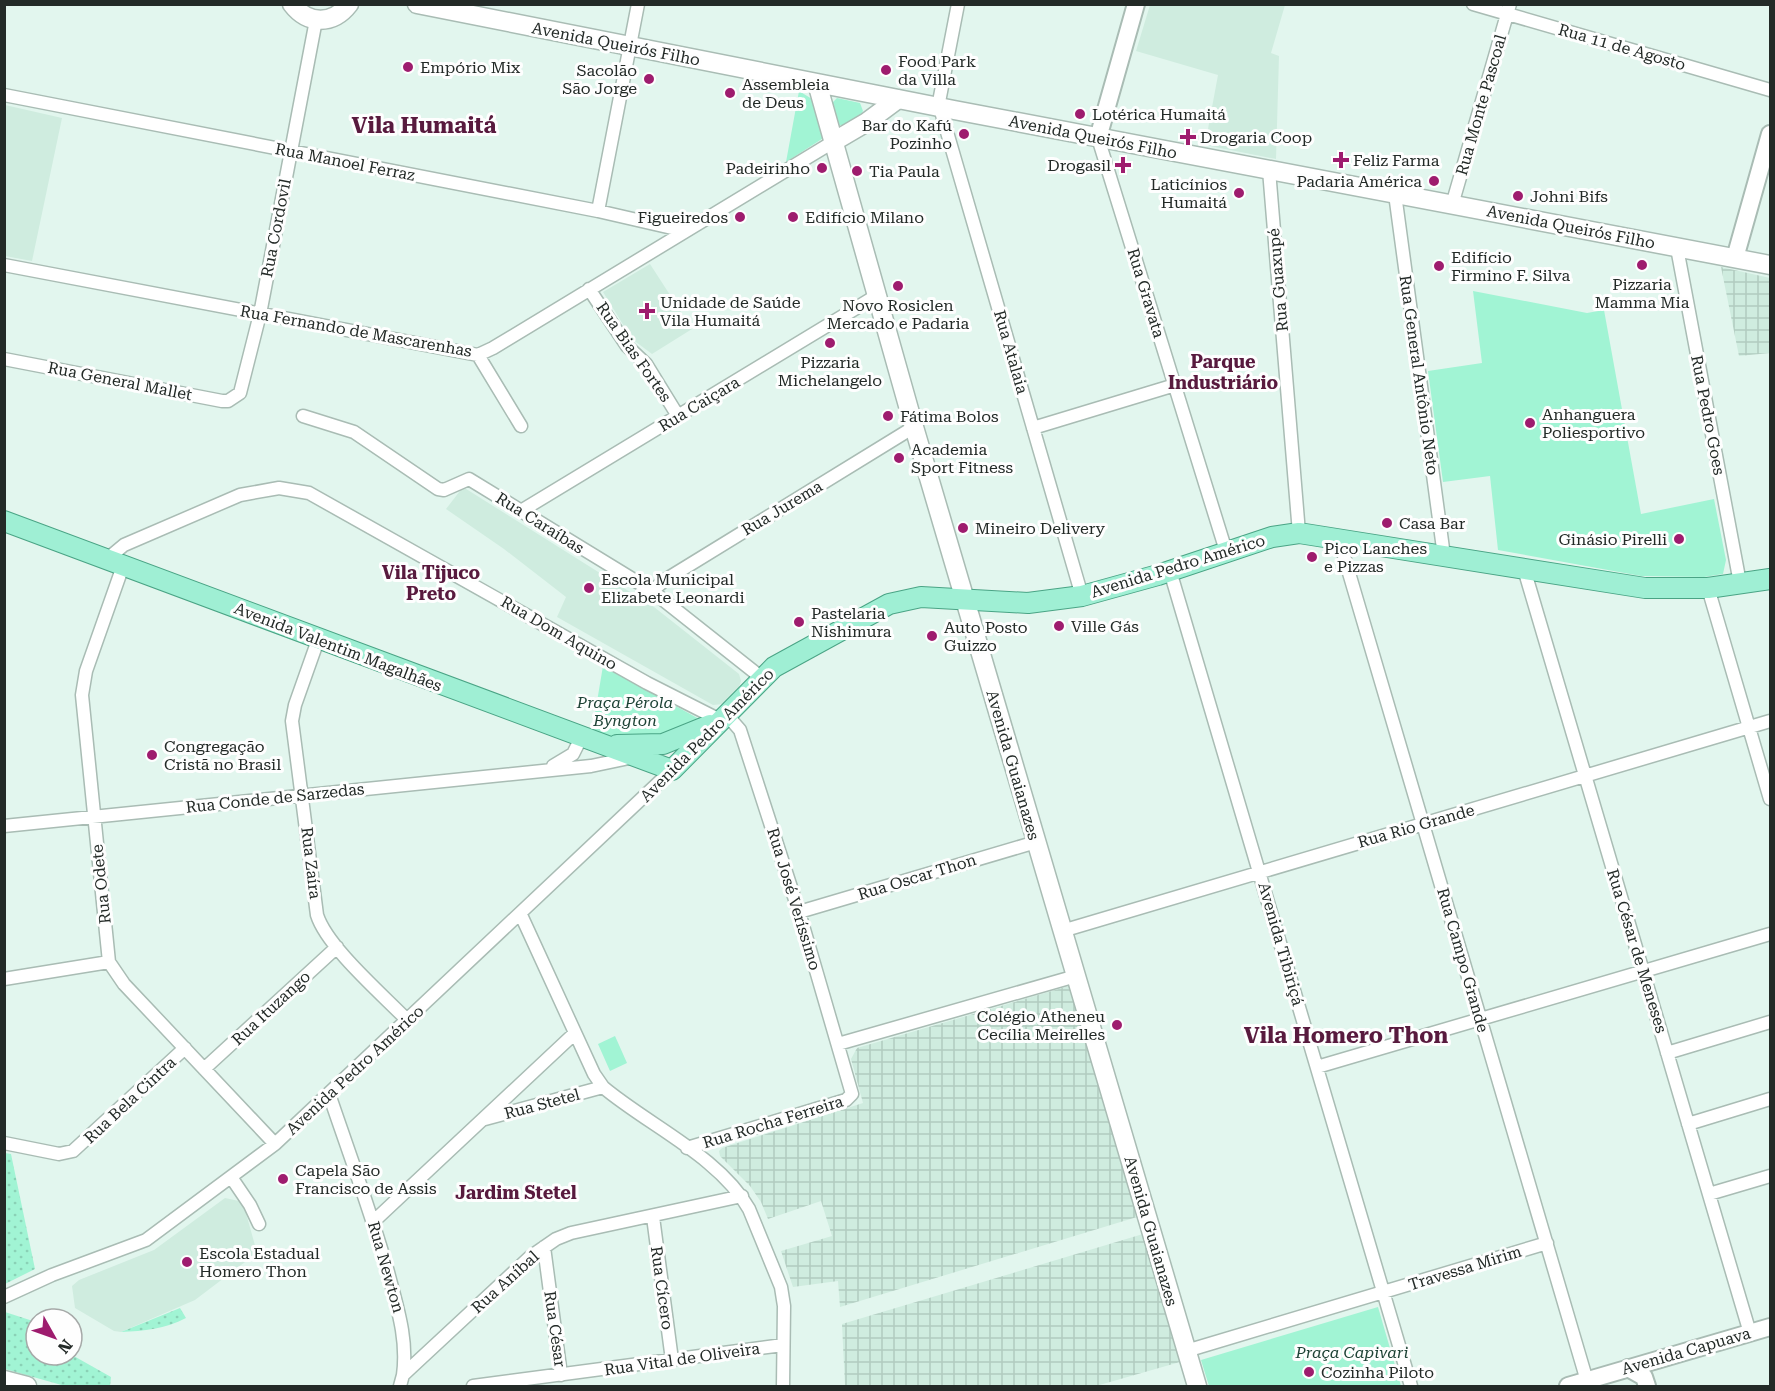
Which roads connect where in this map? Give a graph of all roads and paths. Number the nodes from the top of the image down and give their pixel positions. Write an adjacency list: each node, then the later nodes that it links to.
1 (292, 4): 9 (main road)
2 (349, 4): 9 (main road)
3 (417, 4): 10 (main road, Avenida Queirós Filho)
4 (638, 4): 10 (street)
5 (958, 4): 15 (street)
6 (1136, 4): 17 (street)
7 (1473, 4): 8 (street, Rua 11 de Agosto)
8 (1509, 10): 12 (street, Rua 11 de Agosto); 22 (street, Rua Monte Pascoal)
9 (316, 20): 19 (street, Rua Cordovil)
10 (630, 47): 11 (main road, Avenida Queirós Filho); 23 (street)
11 (817, 83): 14 (main road, Avenida Queirós Filho); 18 (main road, Avenida Guaianazes)
12 (1770, 90)
13 (4, 95): 19 (street, Rua Manoel Ferraz)
14 (898, 99): 15 (main road, Avenida Queirós Filho); 18 (main road)
15 (939, 107): 17 (main road, Avenida Queirós Filho); 40 (street, Rua Atalaia)
16 (1770, 134): 26 (street)
17 (1098, 138): 20 (main road, Avenida Queirós Filho); 34 (street, Rua Gravata)
18 (833, 142): 24 (street, Rua Fernando de Mascarenhas); 30 (main road, Avenida Guaianazes)
19 (291, 151): 23 (street, Rua Manoel Ferraz); 31 (street, Rua Cordovil)
20 (1269, 170): 21 (main road, Avenida Queirós Filho); 43 (street, Rua Guaxupé)
21 (1395, 194): 22 (main road, Avenida Queirós Filho); 46 (street, Rua General Antônio Neto)
22 (1452, 205): 25 (main road, Avenida Queirós Filho)
23 (598, 211): 24 (street, Rua Manoel Ferraz)
24 (685, 231): 29 (street, Rua Fernando de Mascarenhas)
25 (1677, 248): 26 (main road, Avenida Queirós Filho); 51 (street, Rua Pedro Goes)
26 (1736, 258): 28 (main road, Avenida Queirós Filho)
27 (4, 265): 31 (street, Rua Fernando de Mascarenhas)
28 (1770, 265)
29 (589, 289): 32 (street, Rua Fernando de Mascarenhas); 37 (street, Rua Bias Fortes)
30 (876, 296): 37 (street, Rua Caiçara); 39 (main road, Avenida Guaianazes)
31 (260, 314): 32 (street, Rua Fernando de Mascarenhas); 35 (street, Rua Cordovil)
32 (478, 355): 38 (street)
33 (4, 359): 35 (street, Rua General Mallet)
34 (1174, 385): 40 (street); 45 (street, Rua Gravata)
35 (235, 397)
36 (303, 416): 41 (street, Rua Caraíbas)
37 (678, 416): 41 (street, Rua Caiçara)
38 (521, 426)
39 (914, 427): 53 (street, Rua Jurema); 55 (main road, Avenida Guaianazes)
40 (1033, 428): 54 (street, Rua Atalaia)
41 (521, 512): 53 (street, Rua Caraíbas)
42 (4, 522): 47 (main road, Avenida Valentim Magalhães)
43 (1299, 533): 44 (main road, Avenida Pedro Américo); 45 (main road, Avenida Pedro Américo)
44 (1339, 539): 46 (main road, Avenida Pedro Américo); 70 (street, Rua Campo Grande)
45 (1226, 551): 49 (main road, Avenida Pedro Américo)
46 (1444, 556): 48 (main road, Avenida Pedro Américo)
47 (115, 563): 56 (main road, Avenida Valentim Magalhães); 58 (street, Rua Dom Aquino); 69 (street, Rua Odete)
48 (1524, 569): 52 (main road, Avenida Pedro Américo); 66 (street, Rua César de Meneses)
49 (1170, 571): 54 (main road, Avenida Pedro Américo); 73 (street, Avenida Tibiriçá)
50 (1770, 579): 51 (main road, Avenida Pedro Américo)
51 (1740, 583): 52 (main road, Avenida Pedro Américo)
52 (1708, 588): 60 (street)
53 (652, 591): 57 (street, Rua Caraíbas)
54 (1082, 596): 55 (main road, Avenida Pedro Américo)
55 (965, 601): 57 (main road, Avenida Pedro Américo); 72 (main road, Avenida Guaianazes)
56 (318, 640): 61 (main road, Avenida Valentim Magalhães); 67 (street, Rua Zaíra)
57 (762, 678): 58 (main road, Avenida Pedro Américo)
58 (721, 719): 62 (main road); 64 (main road, Avenida Pedro Américo); 74 (street, Rua José Veríssimo)
59 (1770, 722): 60 (street, Rua Rio Grande)
60 (1750, 728): 66 (street, Rua Rio Grande); 68 (street)
61 (586, 740): 62 (main road); 63 (main road, Avenida Valentim Magalhães); 65 (street, Rua Conde de Sarzedas)
62 (663, 744): 64 (main road)
63 (634, 757): 64 (main road, Avenida Valentim Magalhães); 65 (street, Rua Conde de Sarzedas)
64 (674, 768): 75 (street, Avenida Pedro Américo)
65 (546, 770): 67 (street, Rua Conde de Sarzedas)
66 (1585, 776): 70 (street, Rua Rio Grande); 80 (street, Rua César de Meneses)
67 (302, 795): 69 (street, Rua Conde de Sarzedas); 78 (street, Rua Zaíra)
68 (1770, 799)
69 (94, 817): 71 (street, Rua Conde de Sarzedas); 79 (street, Rua Odete)
70 (1423, 824): 73 (street, Rua Rio Grande); 83 (street, Rua Campo Grande)
71 (4, 826)
72 (1036, 842): 74 (street, Rua Oscar Thon); 76 (main road, Avenida Guaianazes)
73 (1259, 872): 76 (street, Rua Rio Grande); 90 (street, Avenida Tibiriçá)
74 (798, 912): 87 (street, Rua José Veríssimo)
75 (521, 915): 84 (street, Avenida Pedro Américo); 86 (street)
76 (1062, 931): 81 (main road, Avenida Guaianazes)
77 (1770, 934): 80 (street)
78 (337, 947): 84 (street, Rua Zaíra); 91 (street, Rua Ituzango)
79 (109, 963): 82 (street); 88 (street)
80 (1644, 973): 83 (street); 89 (street, Rua César de Meneses)
81 (1076, 976): 87 (street); 115 (main road, Avenida Guaianazes)
82 (4, 979)
83 (1481, 1020): 90 (street); 108 (street, Rua Campo Grande)
84 (408, 1021): 94 (street, Avenida Pedro Américo)
85 (1770, 1022): 89 (street)
86 (575, 1033): 92 (street); 96 (street)
87 (838, 1044): 93 (street, Rua José Veríssimo)
88 (185, 1048): 91 (street); 98 (street, Rua Bela Cintra)
89 (1667, 1053): 97 (street, Rua César de Meneses)
90 (1317, 1066): 110 (street, Avenida Tibiriçá)
91 (204, 1069): 99 (street)
92 (603, 1087): 96 (street, Rua Stetel); 100 (street)
93 (852, 1089): 100 (street, Rua Rocha Ferreira)
94 (329, 1094): 99 (street, Avenida Pedro Américo); 106 (street, Rua Newton)
95 (1770, 1099): 97 (street)
96 (481, 1120): 106 (street)
97 (1688, 1124): 103 (street, Rua César de Meneses)
98 (4, 1143)
99 (275, 1144): 102 (street, Avenida Pedro Américo)
100 (687, 1149): 104 (street)
101 (1770, 1176): 103 (street)
102 (231, 1177): 107 (street); 111 (street, Avenida Pedro Américo)
103 (1709, 1194): 113 (street, Rua César de Meneses)
104 (742, 1196): 105 (street, Rua Aníbal); 114 (street)
105 (652, 1217): 109 (street, Rua Aníbal); 116 (street, Rua Cícero)
106 (373, 1222): 121 (street, Rua Newton)
107 (259, 1224)
108 (1547, 1243): 110 (street, Travessa Mirim); 122 (street, Rua Campo Grande)
109 (544, 1247): 119 (street, Rua César); 121 (street, Rua Aníbal)
110 (1383, 1292): 115 (street); 129 (street, Avenida Tibiriçá)
111 (4, 1297)
112 (1770, 1327): 113 (street, Avenida Capuava)
113 (1750, 1333): 117 (street, Avenida Capuava)
114 (783, 1345): 116 (street, Rua Vital de Oliveira); 127 (street)
115 (1186, 1351): 128 (main road, Avenida Guaianazes)
116 (672, 1360): 119 (street, Rua Vital de Oliveira)
117 (1654, 1361): 118 (street, Avenida Capuava); 123 (street)
118 (1628, 1368): 122 (street, Avenida Capuava); 123 (street)
119 (561, 1375): 124 (street, Rua Vital de Oliveira)
120 (4, 1380): 125 (main road)
121 (401, 1381)
122 (1587, 1381): 130 (street, Avenida Capuava)
123 (1645, 1382)
124 (515, 1384): 126 (street, Rua Vital de Oliveira)
125 (27, 1386)
126 (473, 1386)
127 (783, 1386)
128 (1197, 1386)
129 (1411, 1386)
130 (1568, 1386)

